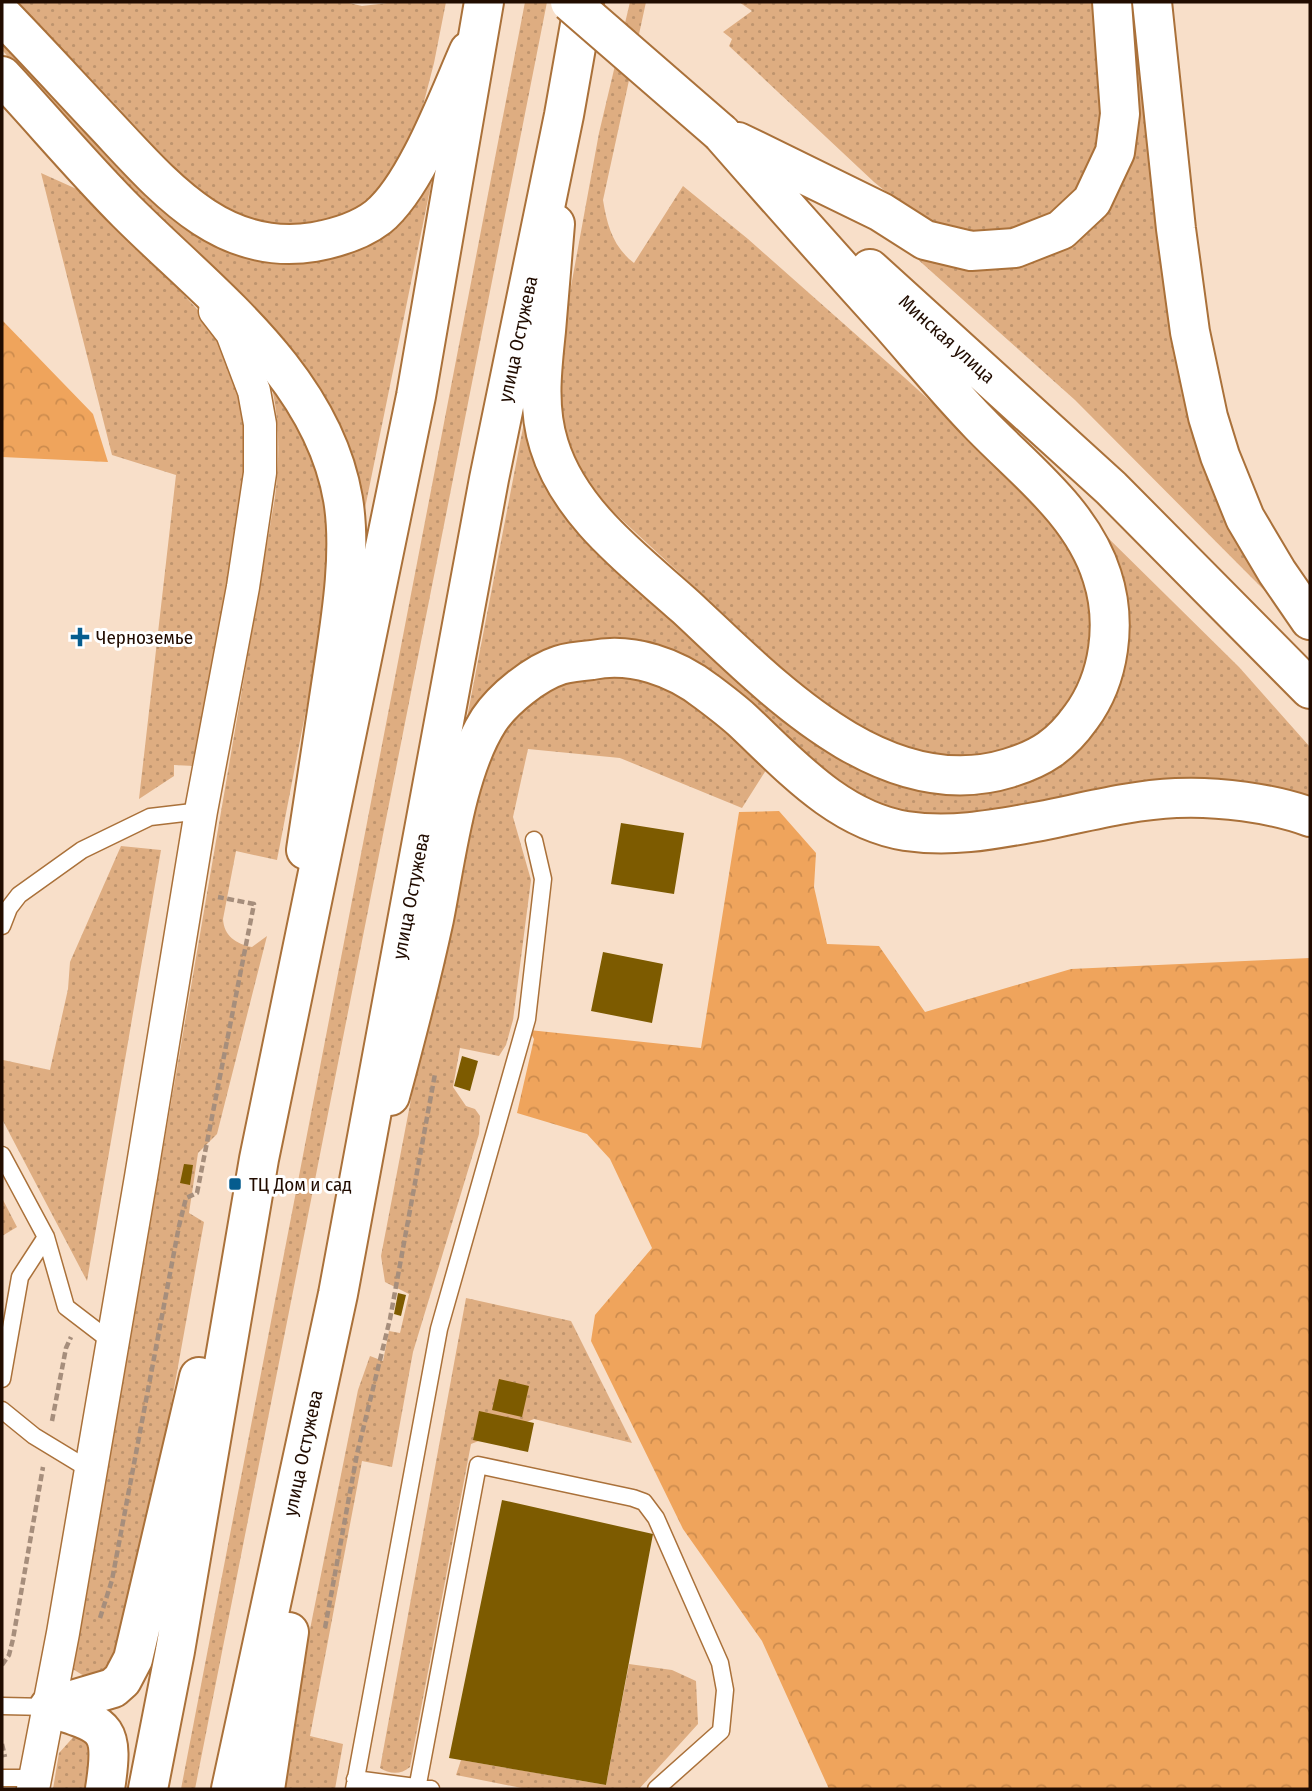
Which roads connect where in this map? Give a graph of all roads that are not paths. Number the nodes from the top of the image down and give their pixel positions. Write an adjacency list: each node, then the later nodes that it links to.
1 (570, 2): 9 (street, Минская улица, bridge)
2 (584, 2): 8 (street, улица Остужева)
3 (1112, 2): 9 (street)
4 (1152, 2): 11 (street)
5 (2, 15): 6 (street)
6 (481, 16): 18 (street)
7 (2, 76): 10 (street)
8 (564, 114): 9 (street); 20 (street, улица Остужева)
9 (721, 133): 12 (street, Минская улица)
10 (172, 254): 13 (street); 18 (street)
11 (1310, 620)
12 (1310, 689)
13 (201, 811): 16 (lane); 21 (street)
14 (1310, 817): 20 (street)
15 (534, 840): 29 (lane)
16 (2, 926)
17 (2, 1155): 19 (lane)
18 (259, 1159): 26 (street); 32 (street)
19 (46, 1237): 21 (lane); 22 (lane)
20 (338, 1294): 33 (street, улица Остужева); 34 (street)
21 (113, 1343): 24 (street)
22 (2, 1379)
23 (2, 1409): 24 (lane)
24 (90, 1470): 26 (street)
25 (2, 1706): 26 (lane)
26 (49, 1707): 28 (street); 31 (street)
27 (2, 1778): 28 (lane)
28 (34, 1784)
29 (354, 1784): 30 (lane)
30 (422, 1788): 35 (lane)
31 (105, 1789)
32 (148, 1789)
33 (231, 1789)
34 (265, 1789)
35 (656, 1789)

